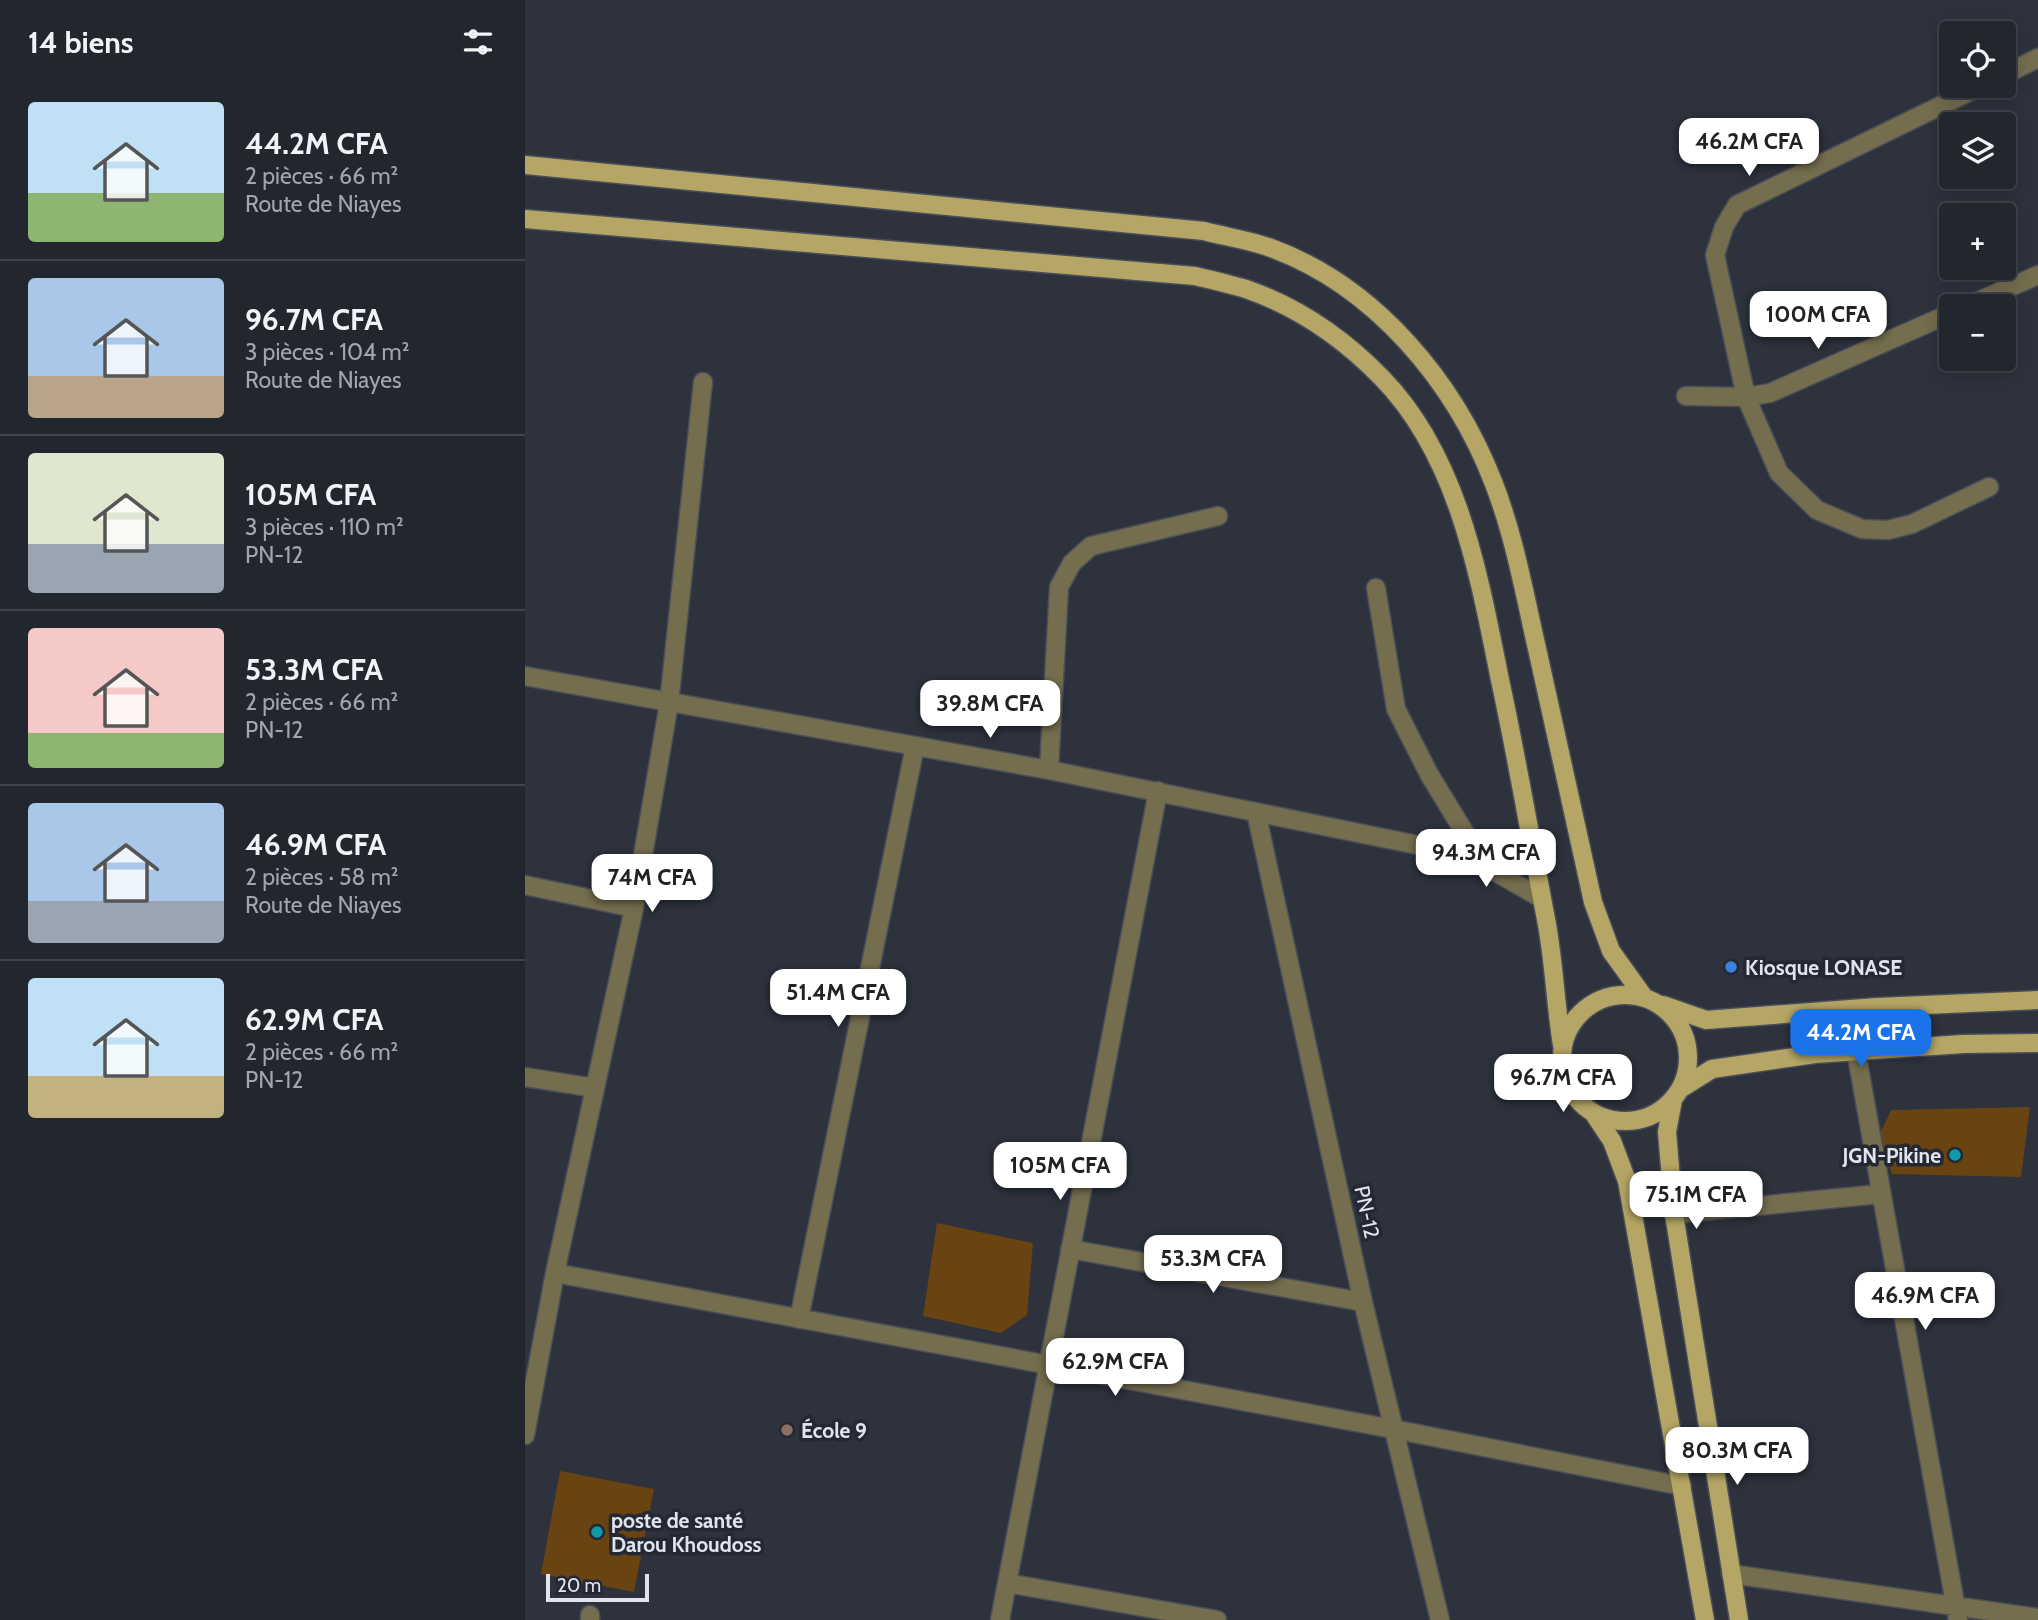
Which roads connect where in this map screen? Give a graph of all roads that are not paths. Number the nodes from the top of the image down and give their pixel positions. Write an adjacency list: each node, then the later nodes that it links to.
1 (2038, 58): 2 (street)
2 (2016, 69)
3 (1956, 98): 11 (street)
4 (525, 165): 25 (main road)
5 (525, 219): 23 (main road)
6 (2038, 275): 7 (street)
7 (1994, 294)
8 (1939, 318): 11 (street)
9 (703, 382): 16 (street)
10 (1686, 396): 11 (street)
11 (1747, 397): 12 (street)
12 (1989, 486)
13 (1218, 516): 18 (street)
14 (1376, 588): 21 (street)
15 (525, 676): 16 (street)
16 (669, 703): 17 (street); 24 (street)
17 (915, 746): 18 (street); 39 (street)
18 (1049, 770): 19 (street)
19 (1157, 791): 20 (street); 36 (street)
20 (1256, 812): 21 (street); 38 (street, PN-12)
21 (1485, 866): 23 (street)
22 (525, 885): 24 (street)
23 (1541, 898): 28 (main road)
24 (634, 908): 31 (street)
25 (1650, 1000): 26 (main road); 28 (main road); 32 (main road)
26 (2038, 1000)
27 (2038, 1043): 29 (main road)
28 (1562, 1045): 33 (main road)
29 (1856, 1051): 32 (main road); 34 (street)
30 (525, 1077): 31 (street)
31 (595, 1088): 37 (street)
32 (1677, 1095): 33 (main road); 35 (main road)
33 (1594, 1114): 43 (main road)
34 (1880, 1194): 35 (street); 46 (street)
35 (1674, 1214): 44 (main road)
36 (1070, 1249): 38 (street); 40 (street)
37 (555, 1273): 39 (street); 42 (street)
38 (1363, 1302): 41 (street, PN-12)
39 (799, 1319): 40 (street)
40 (1048, 1366): 41 (street); 45 (street)
41 (1393, 1429): 43 (street); 50 (street, PN-12)
42 (525, 1435)
43 (1682, 1486): 51 (main road)
44 (1731, 1574): 46 (street); 52 (main road)
45 (1007, 1583): 48 (street); 49 (street)
46 (1957, 1613): 47 (street)
47 (2038, 1618)
48 (1000, 1620)
49 (1217, 1620)
50 (1440, 1620)
51 (1705, 1620)
52 (1739, 1620)

